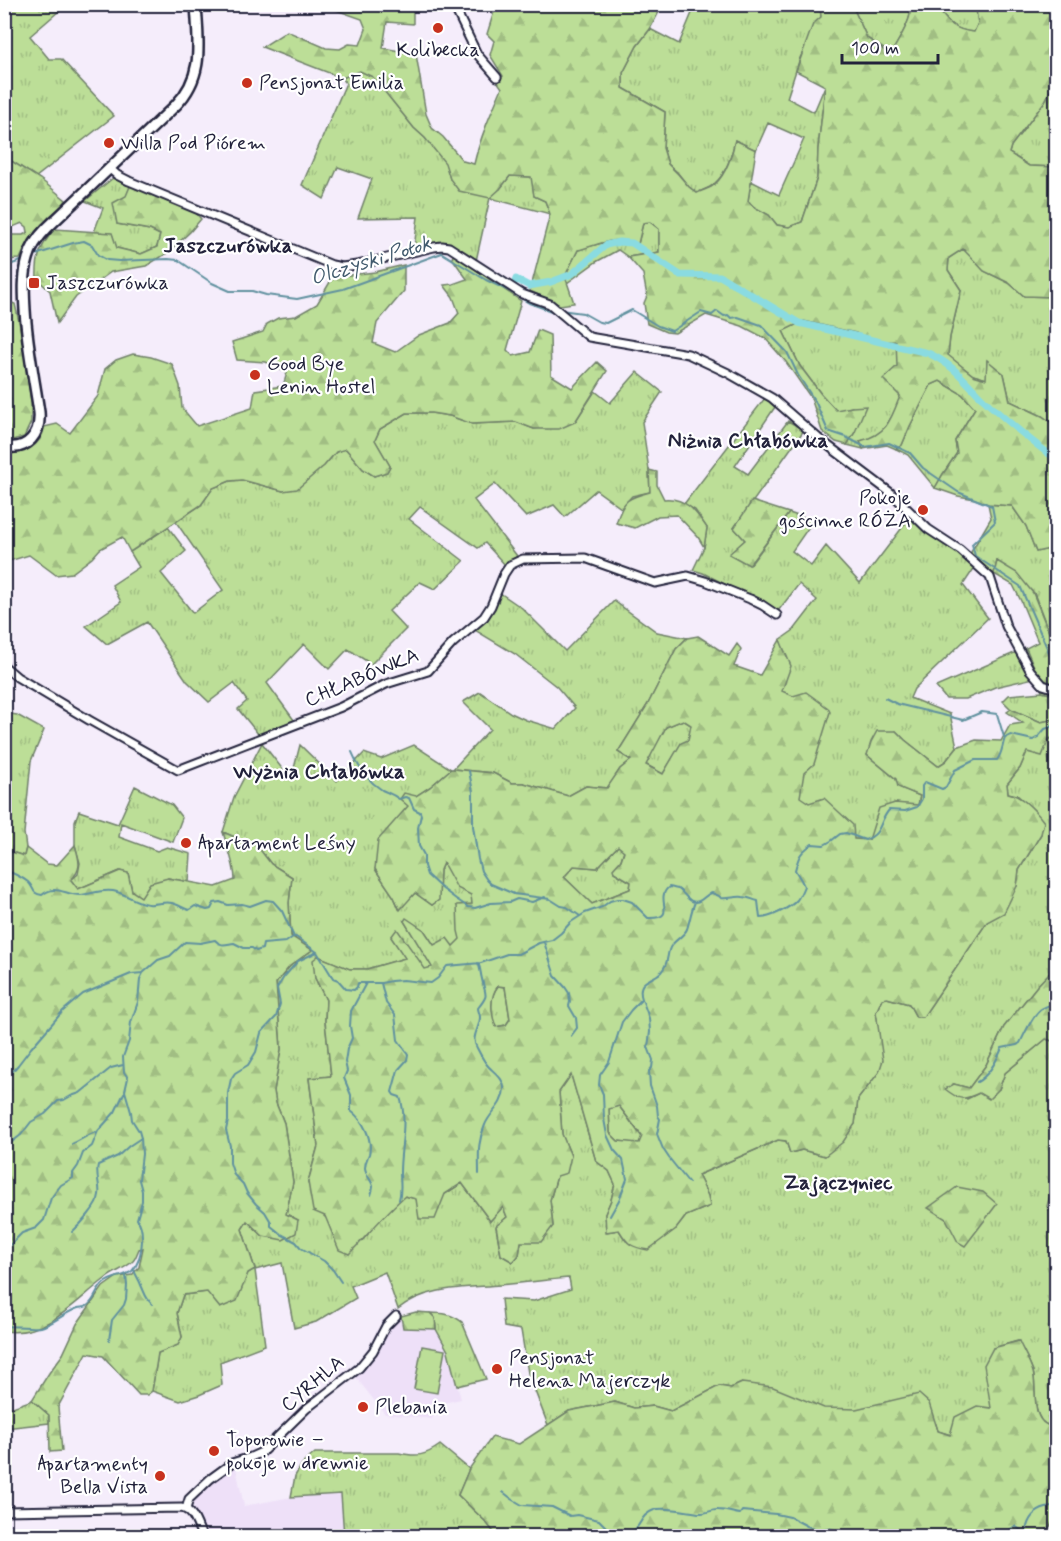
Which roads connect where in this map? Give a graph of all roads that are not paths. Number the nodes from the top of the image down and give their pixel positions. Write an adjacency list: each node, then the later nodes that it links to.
1 (196, 4): 4 (street)
2 (453, 4): 3 (street)
3 (497, 76)
4 (109, 168): 5 (street); 8 (street)
5 (4, 447)
6 (777, 615): 7 (street, CHŁABÓWKA)
7 (4, 666)
8 (1056, 689)
9 (396, 1316): 10 (street, CYRHLA)
10 (186, 1509): 11 (street); 12 (street)
11 (4, 1511)
12 (202, 1536)

